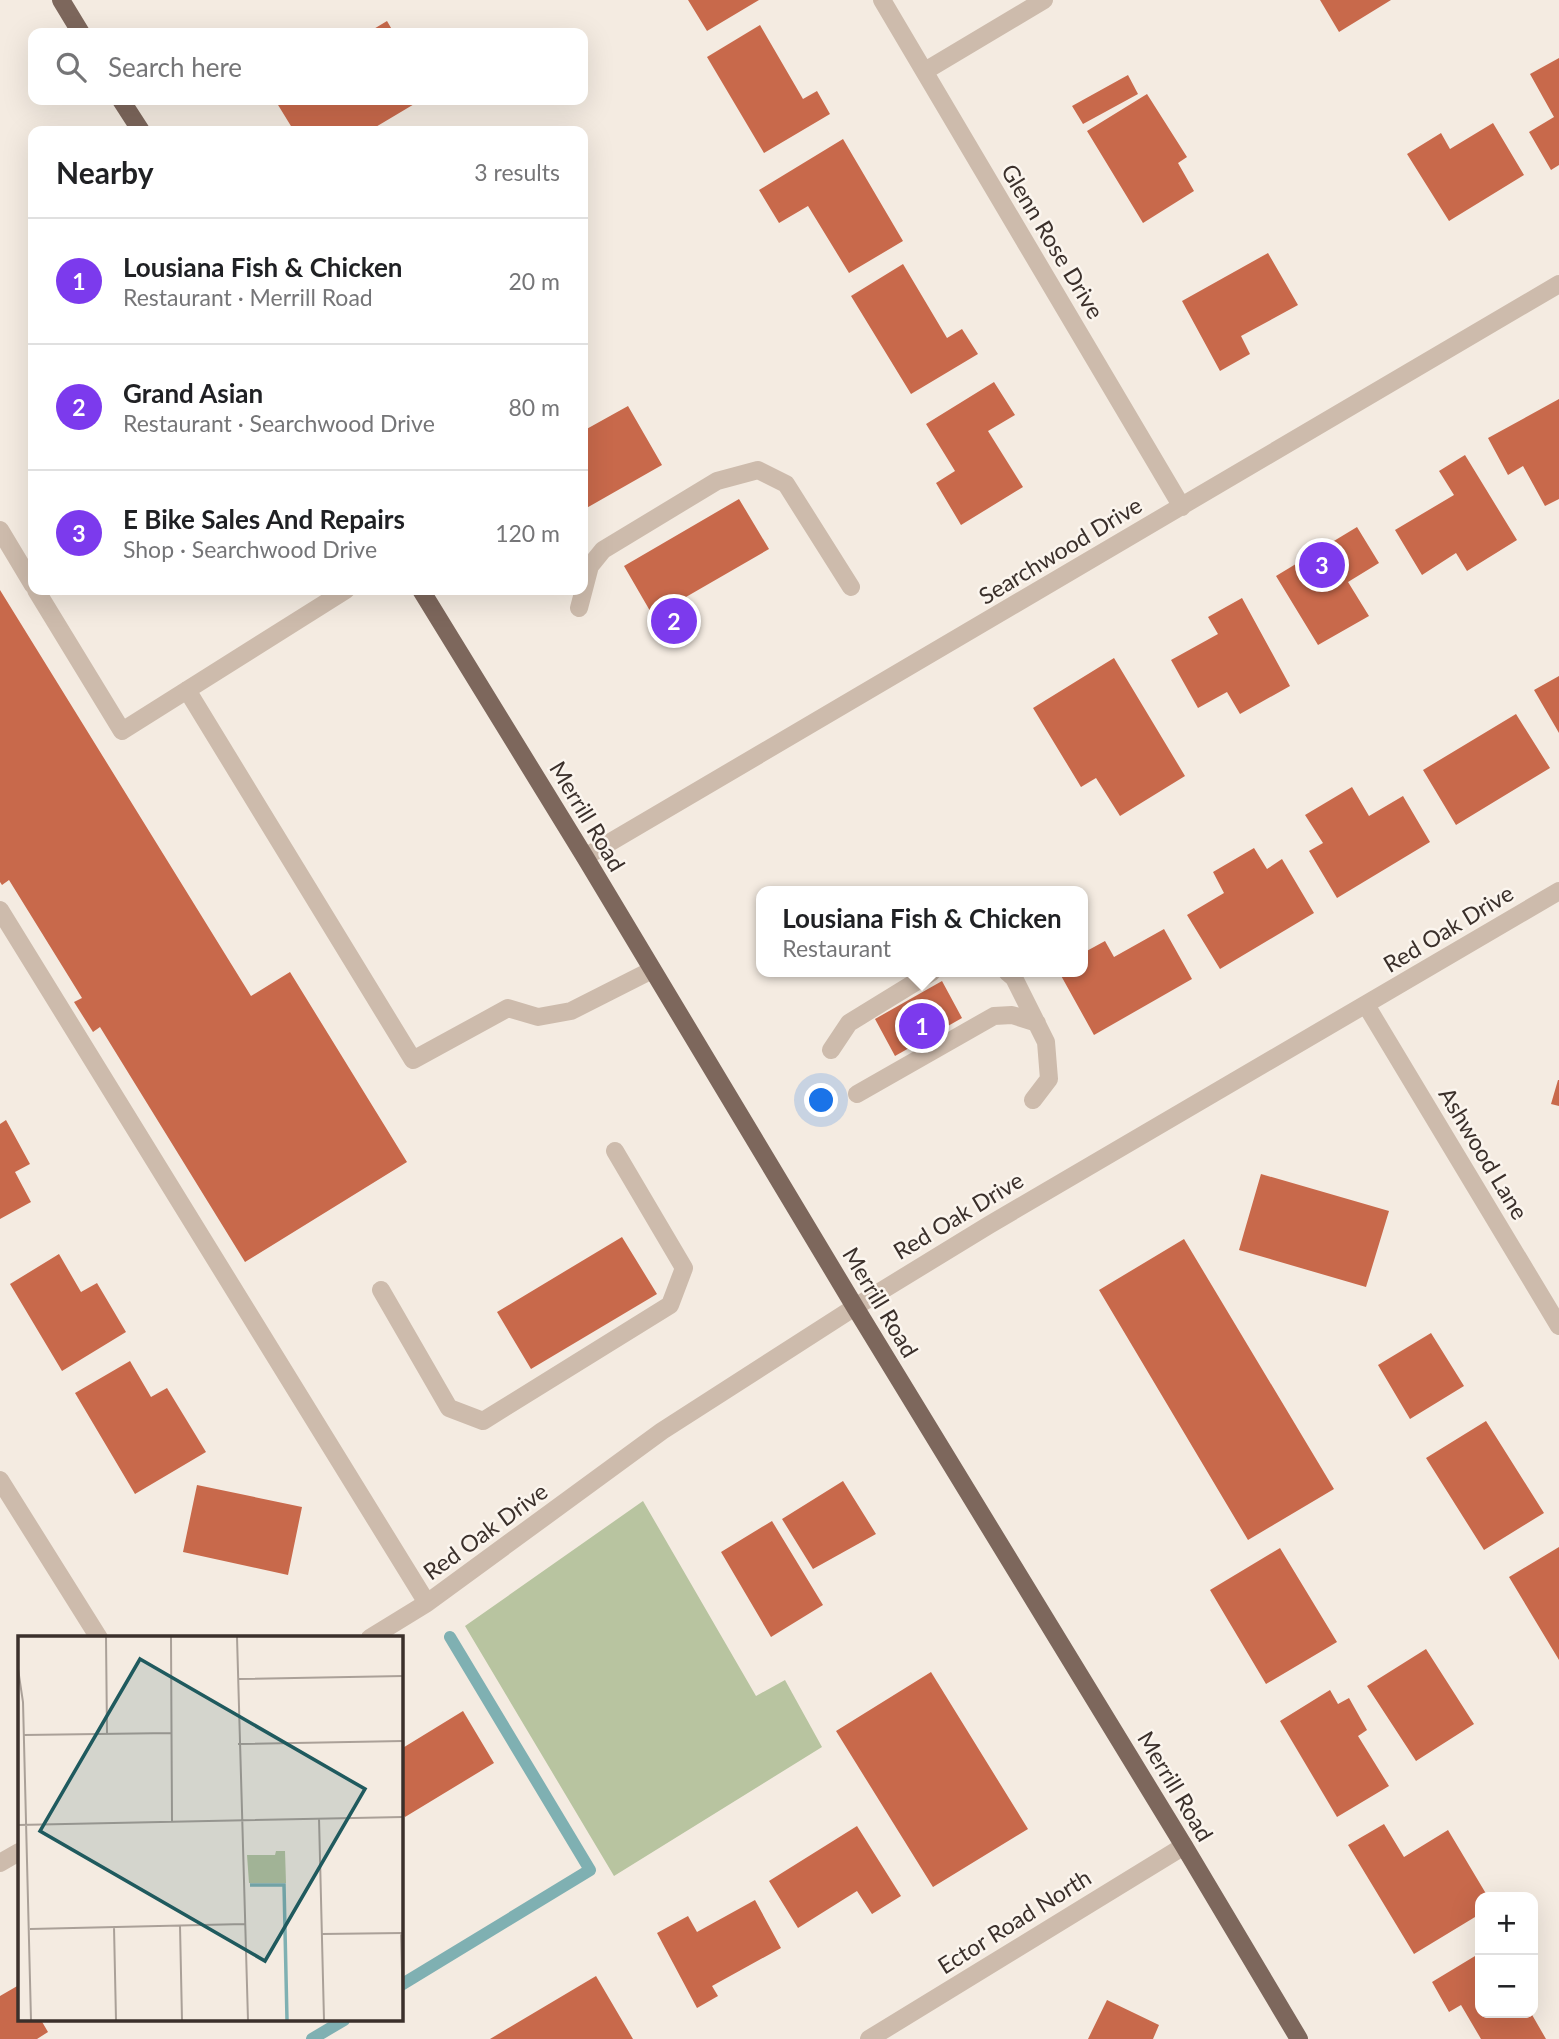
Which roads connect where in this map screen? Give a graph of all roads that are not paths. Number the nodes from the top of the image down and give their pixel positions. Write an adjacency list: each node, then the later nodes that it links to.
1 (61, 0): 4 (main road)
2 (882, 0): 5 (street, Glenn Rose Drive)
3 (1044, 0): 5 (street)
4 (78, 28)
5 (925, 71): 9 (street, Glenn Rose Drive)
6 (124, 105): 7 (main road)
7 (138, 126)
8 (1559, 284): 9 (street, Searchwood Drive)
9 (1182, 507): 20 (street, Searchwood Drive)
10 (0, 530): 12 (street)
11 (588, 574): 13 (street)
12 (28, 577)
13 (851, 587)
14 (39, 595): 19 (street)
15 (338, 595): 19 (street)
16 (424, 595): 20 (main road, Merrill Road)
17 (582, 595): 18 (street)
18 (579, 608)
19 (187, 690): 23 (street)
20 (585, 857): 23 (main road, Merrill Road)
21 (1559, 891): 26 (street, Red Oak Drive)
22 (0, 911): 36 (street)
23 (652, 970): 33 (main road, Merrill Road)
24 (924, 977): 28 (street)
25 (1013, 977): 27 (street)
26 (1366, 1005): 33 (street, Red Oak Drive); 34 (street, Ashwood Lane)
27 (1037, 1023): 29 (street); 30 (street)
28 (831, 1050)
29 (857, 1094)
30 (1033, 1100)
31 (615, 1151): 32 (street)
32 (381, 1290)
33 (855, 1307): 36 (street, Red Oak Drive); 39 (main road, Merrill Road)
34 (1559, 1326)
35 (0, 1480): 37 (street)
36 (427, 1603): 38 (street, Red Oak Drive)
37 (98, 1636)
38 (373, 1636)
39 (1184, 1846): 42 (street, Ector Road North); 43 (main road, Merrill Road)
40 (18, 1853): 41 (street)
41 (0, 1863)
42 (869, 2039)
43 (1299, 2039)

